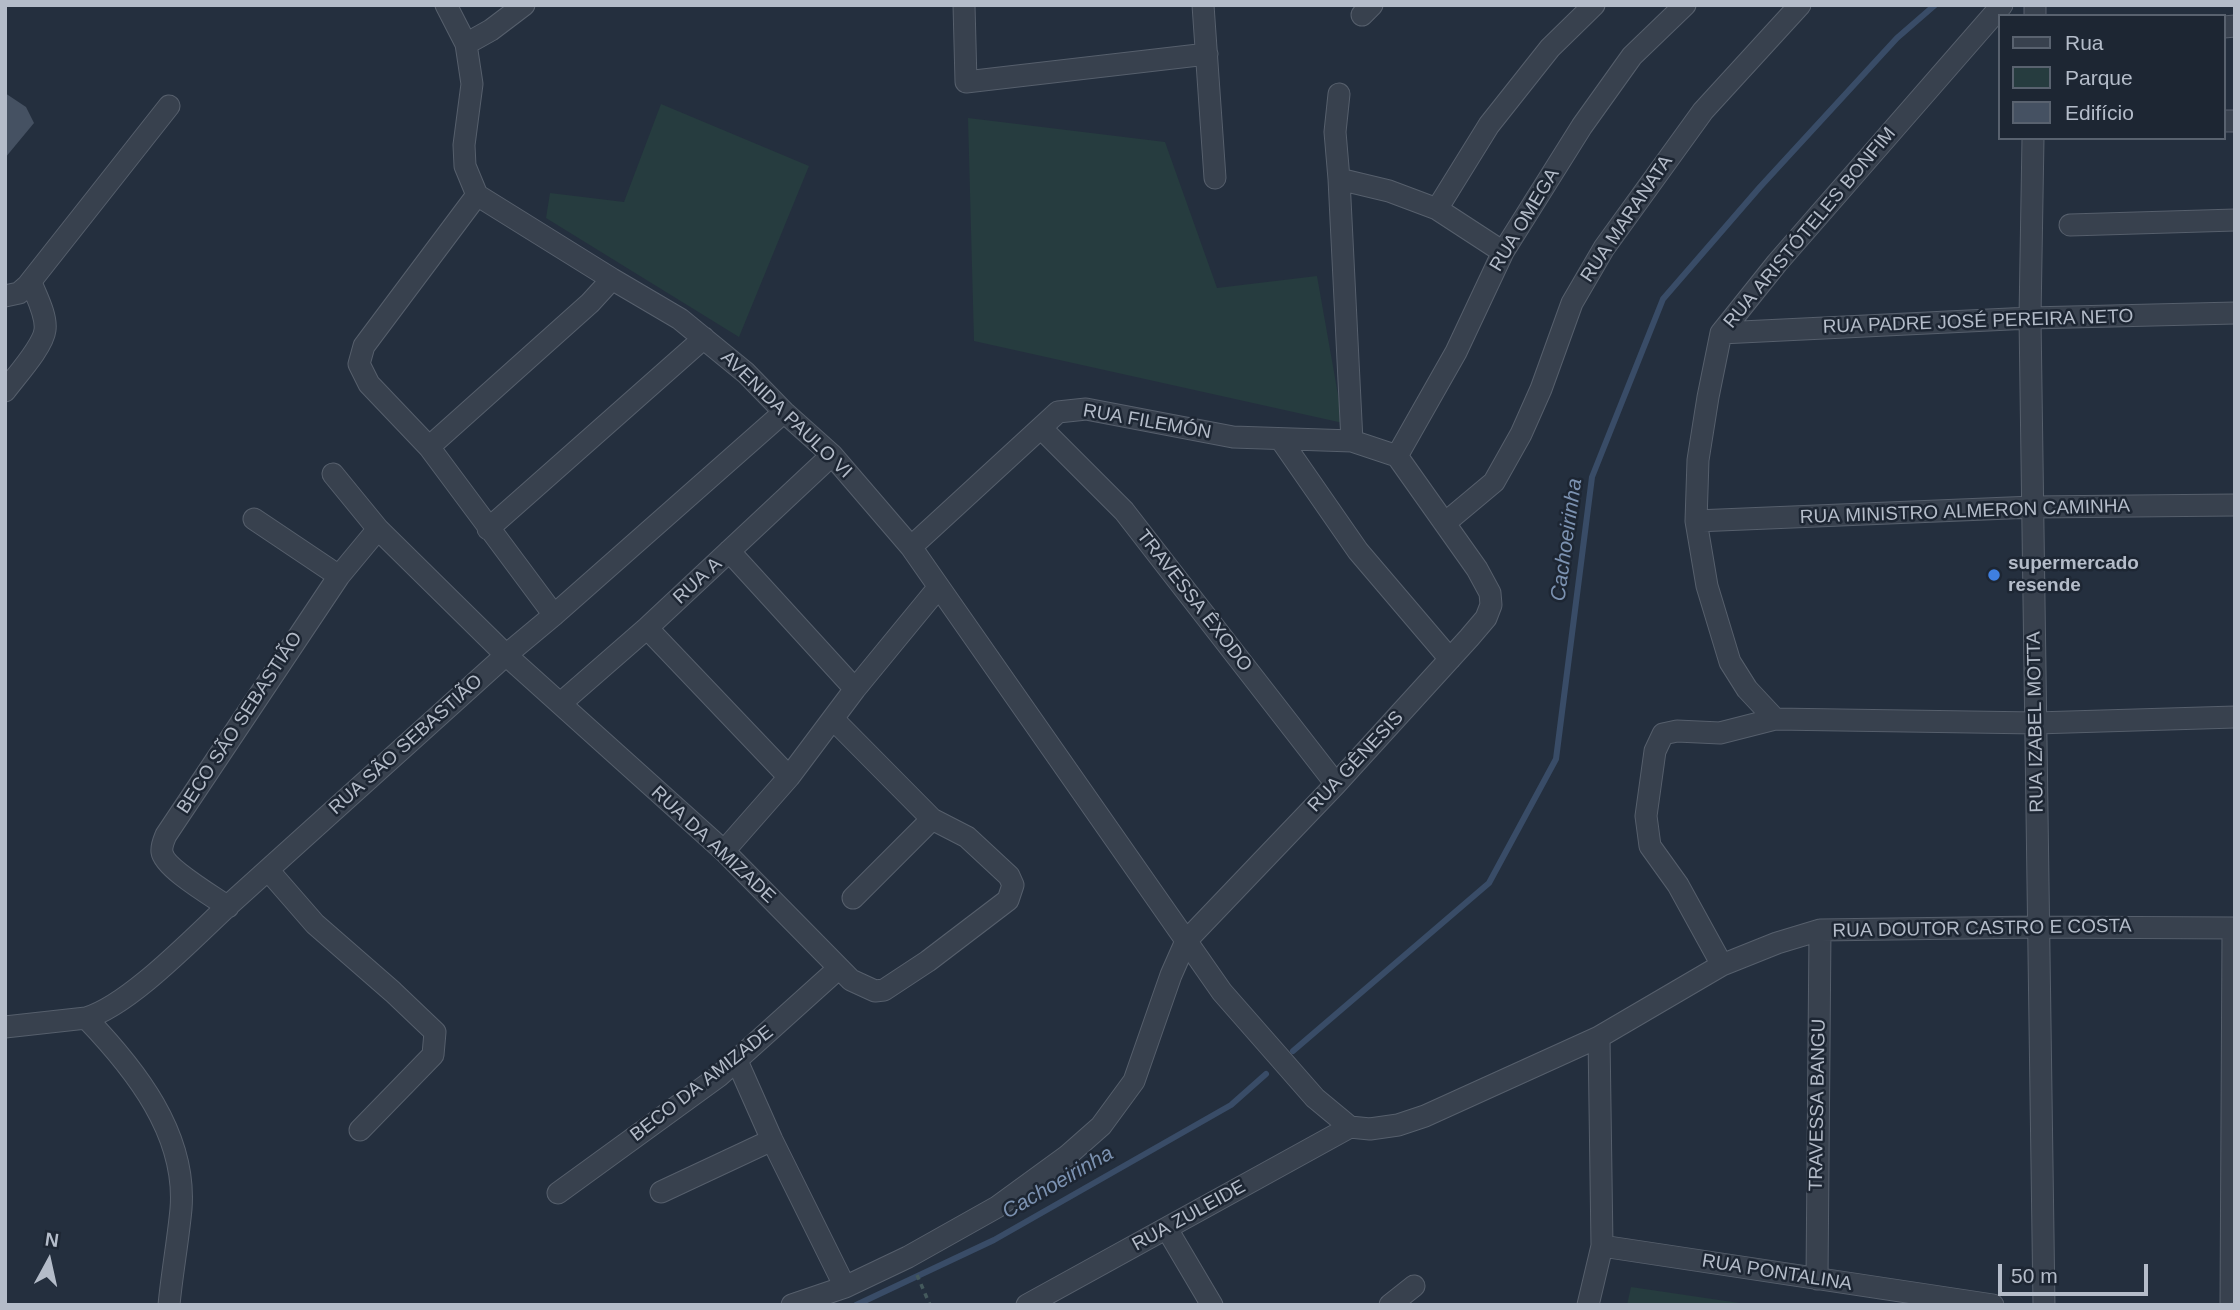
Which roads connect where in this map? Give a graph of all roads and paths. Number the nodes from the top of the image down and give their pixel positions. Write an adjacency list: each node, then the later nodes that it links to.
1 (446, 5): 9 (street)
2 (524, 5): 9 (street)
3 (964, 5): 10 (street)
4 (1203, 5): 10 (street)
5 (1594, 5): 17 (street)
6 (1685, 5): 20 (street, RUA OMEGA)
7 (1800, 5): 41 (street, RUA MARANATA)
8 (2002, 5): 26 (street, RUA ARISTÓTELES BONFIM)
9 (466, 44): 16 (street)
10 (1207, 54): 14 (street)
11 (1339, 94): 15 (street)
12 (169, 106): 22 (street)
13 (2033, 140): 25 (street, RUA IZABEL MOTTA)
14 (1215, 178)
15 (1339, 179): 17 (street); 32 (street)
16 (477, 195): 21 (street, AVENIDA PAULO VI); 33 (street)
17 (1437, 209): 20 (street)
18 (2235, 220): 19 (street)
19 (2070, 225)
20 (1503, 252): 35 (street, RUA OMEGA)
21 (612, 279): 27 (street, AVENIDA PAULO VI); 33 (street)
22 (31, 282): 23 (street); 28 (street)
23 (5, 296)
24 (2235, 313): 25 (street, RUA PADRE JOSÉ PEREIRA NETO)
25 (2030, 318): 26 (street, RUA PADRE JOSÉ PEREIRA NETO); 38 (street, RUA IZABEL MOTTA)
26 (1721, 333): 40 (street, RUA ARISTÓTELES BONFIM)
27 (704, 338): 29 (street, AVENIDA PAULO VI); 43 (street)
28 (5, 391)
29 (785, 412): 34 (street, AVENIDA PAULO VI); 48 (street, RUA SÃO SEBASTIÃO)
30 (1041, 428): 31 (street, RUA FILEMÓN); 44 (street, RUA FILEMÓN); 59 (street, TRAVESSA ÊXODO)
31 (1281, 440): 32 (street, RUA FILEMÓN); 51 (street)
32 (1352, 440): 35 (street, RUA FILEMÓN)
33 (429, 447): 43 (street)
34 (832, 455): 44 (street, AVENIDA PAULO VI); 45 (street, RUA A)
35 (1397, 456): 41 (street)
36 (333, 474): 42 (street)
37 (2235, 505): 38 (street, RUA MINISTRO ALMERON CAMINHA)
38 (2033, 507): 40 (street, RUA MINISTRO ALMERON CAMINHA); 57 (street, RUA IZABEL MOTTA)
39 (254, 519): 46 (street)
40 (1696, 521): 55 (street, RUA ARISTÓTELES BONFIM)
41 (1445, 523): 51 (street, RUA GÊNESIS)
42 (378, 529): 46 (street, BECO SÃO SEBASTIÃO); 50 (street)
43 (488, 529): 48 (street)
44 (911, 547): 47 (street, AVENIDA PAULO VI)
45 (729, 551): 49 (street, RUA A); 52 (street)
46 (339, 576): 64 (street, BECO SÃO SEBASTIÃO)
47 (938, 588): 52 (street); 68 (street, AVENIDA PAULO VI)
48 (554, 615): 50 (street, RUA SÃO SEBASTIÃO)
49 (648, 628): 53 (street, RUA A); 58 (street)
50 (506, 655): 53 (street, RUA DA AMIZADE); 62 (street, RUA SÃO SEBASTIÃO)
51 (1450, 659): 59 (street, RUA GÊNESIS)
52 (855, 689): 56 (street)
53 (561, 703): 61 (street, RUA DA AMIZADE)
54 (2235, 717): 57 (street)
55 (1776, 719): 57 (street); 69 (street)
56 (834, 720): 58 (street); 60 (street)
57 (2036, 723): 65 (street, RUA IZABEL MOTTA)
58 (789, 777): 61 (street)
59 (1336, 785): 68 (street, RUA GÊNESIS)
60 (932, 819): 63 (street); 70 (street, RUA DA AMIZADE)
61 (724, 851): 70 (street, RUA DA AMIZADE)
62 (268, 870): 64 (street, RUA SÃO SEBASTIÃO); 76 (street)
63 (853, 898)
64 (228, 906): 71 (street, RUA SÃO SEBASTIÃO)
65 (2037, 926): 66 (street, RUA DOUTOR CASTRO E COSTA); 67 (street, RUA DOUTOR CASTRO E COSTA); 94 (street, RUA IZABEL MOTTA)
66 (2234, 928): 95 (street)
67 (1820, 930): 69 (street, RUA DOUTOR CASTRO E COSTA); 83 (street, TRAVESSA BANGU)
68 (1186, 941): 75 (street); 85 (street)
69 (1722, 965): 73 (street, RUA DOUTOR CASTRO E COSTA)
70 (839, 968): 74 (street, BECO DA AMIZADE)
71 (86, 1018): 72 (street, RUA SÃO SEBASTIÃO); 86 (street)
72 (5, 1027)
73 (1599, 1037): 75 (street, RUA DOUTOR CASTRO E COSTA); 81 (street)
74 (737, 1061): 77 (street); 79 (street, BECO DA AMIZADE)
75 (1350, 1127): 80 (street, RUA ZULEIDE)
76 (360, 1130)
77 (772, 1140): 78 (street); 85 (street)
78 (661, 1192)
79 (558, 1193)
80 (1167, 1230): 89 (street, RUA ZULEIDE); 90 (street)
81 (1602, 1246): 83 (street, RUA PONTALINA); 92 (street)
82 (918, 1278): 88 (path)
83 (1816, 1279): 93 (street, RUA PONTALINA)
84 (1414, 1286): 91 (street)
85 (845, 1287): 87 (street)
86 (169, 1305)
87 (792, 1305)
88 (930, 1305)
89 (1027, 1305)
90 (1212, 1305)
91 (1390, 1305)
92 (1588, 1305)
93 (1993, 1305)
94 (2044, 1305)
95 (2231, 1305)

